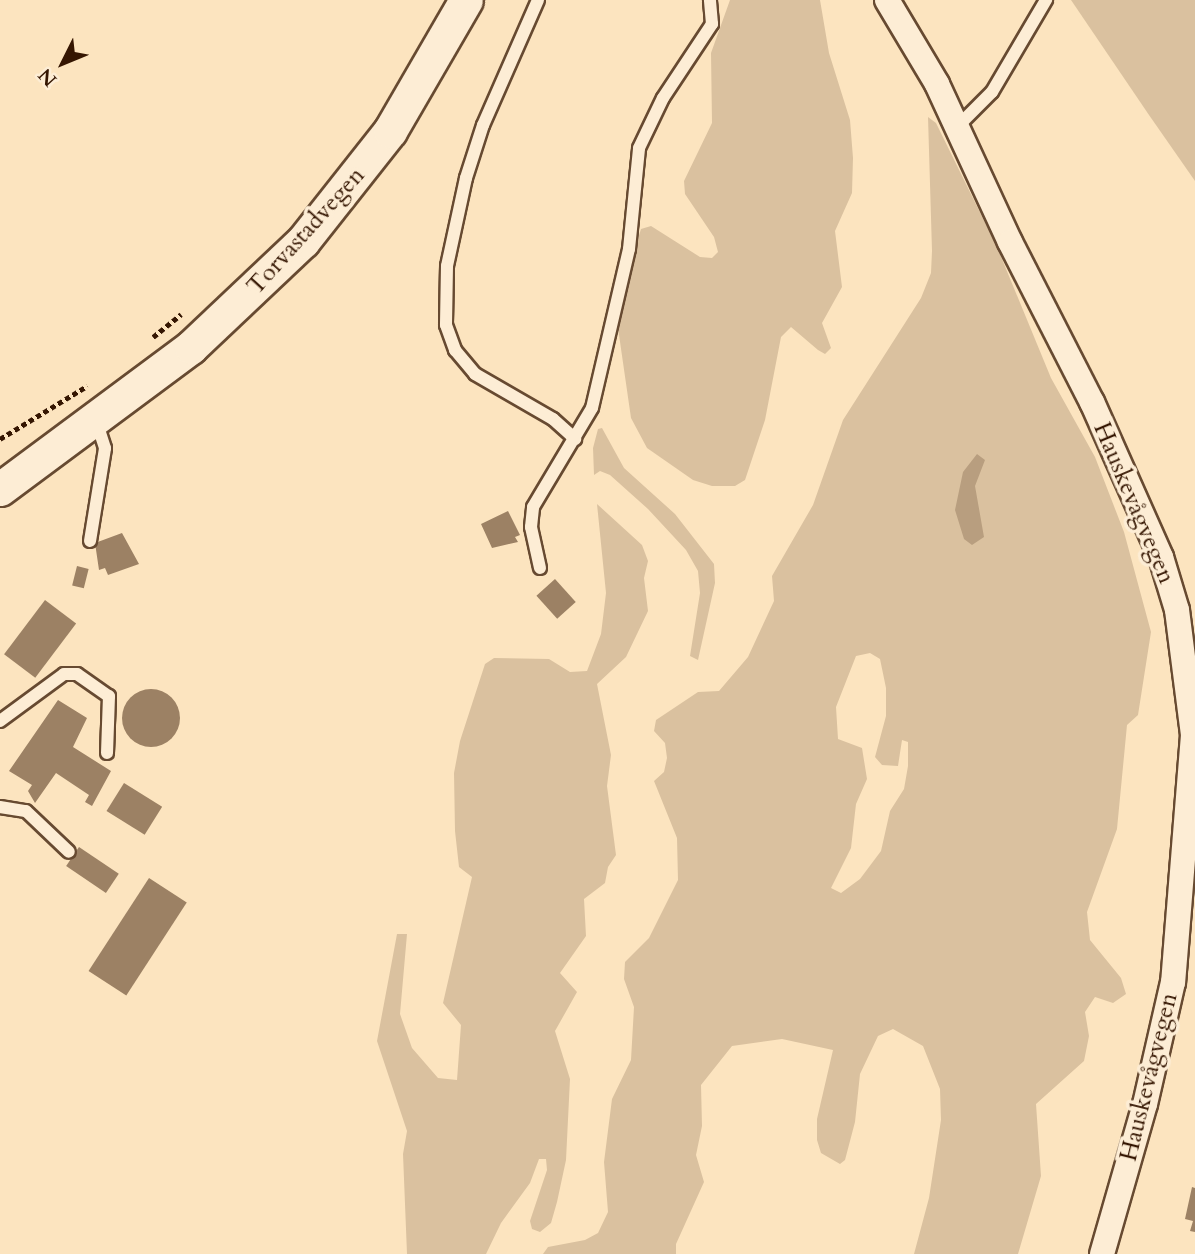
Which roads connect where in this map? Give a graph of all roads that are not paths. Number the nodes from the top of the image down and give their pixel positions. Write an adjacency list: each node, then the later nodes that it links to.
1 (466, 0): 7 (main road, Torvastadvegen)
2 (538, 0): 8 (lane)
3 (710, 0): 8 (lane)
4 (887, 0): 6 (street, Hauskevågvegen)
5 (1046, 0): 6 (lane)
6 (957, 127): 16 (street, Hauskevågvegen)
7 (96, 419): 9 (main road, Torvastadvegen); 10 (lane)
8 (575, 439): 11 (lane)
9 (0, 489)
10 (90, 541)
11 (540, 568)
12 (0, 721): 13 (lane)
13 (107, 754)
14 (0, 807): 15 (lane)
15 (69, 852)
16 (1101, 1254)

